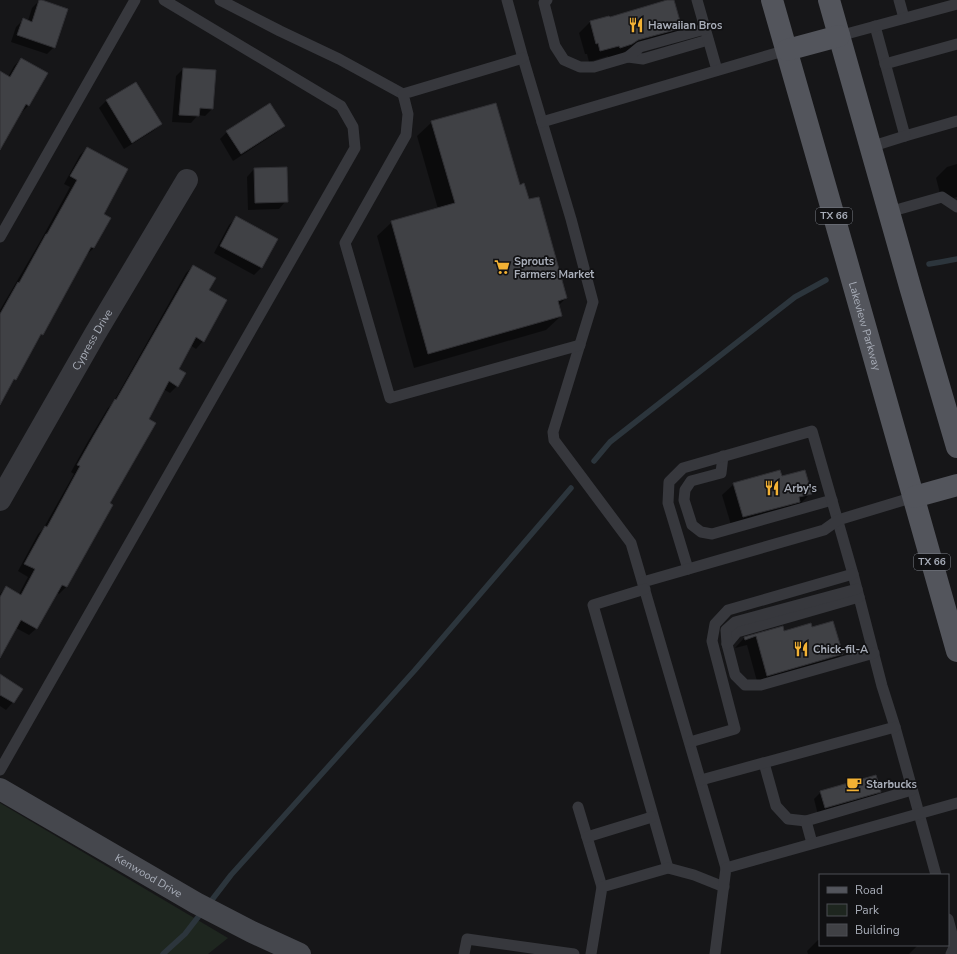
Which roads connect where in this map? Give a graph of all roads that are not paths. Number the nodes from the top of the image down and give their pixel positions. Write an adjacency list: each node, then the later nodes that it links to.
1 (135, 0): 30 (lane)
2 (164, 0): 48 (lane)
3 (220, 0): 22 (lane)
4 (507, 0): 19 (lane)
5 (547, 0): 18 (lane)
6 (696, 0): 13 (lane)
7 (772, 0): 17 (main road, Lakeview Parkway / TX 66)
8 (829, 0): 14 (main road)
9 (899, 0): 11 (lane)
10 (957, 4): 11 (lane)
11 (904, 18): 12 (lane)
12 (875, 26): 14 (lane); 20 (lane)
13 (705, 29): 15 (lane); 18 (lane)
14 (839, 36): 17 (main road); 26 (main road)
15 (708, 40): 18 (lane); 21 (lane)
16 (957, 44): 20 (lane)
17 (787, 50): 21 (lane); 35 (main road, Lakeview Parkway / TX 66)
18 (628, 57)
19 (523, 58): 22 (lane); 23 (lane)
20 (885, 64): 25 (lane)
21 (716, 70): 23 (lane)
22 (403, 94): 31 (lane)
23 (542, 122): 31 (lane)
24 (957, 122): 25 (lane)
25 (905, 136): 26 (lane)
26 (870, 147): 29 (main road)
27 (187, 180): 36 (street, Cypress Drive)
28 (957, 207): 29 (lane)
29 (889, 212): 32 (main road)
30 (0, 237)
31 (580, 346): 41 (lane)
32 (957, 446)
33 (723, 456): 37 (lane); 37 (lane); 39 (lane)
34 (957, 485): 35 (main road)
35 (914, 497): 38 (lane); 43 (main road, Lakeview Parkway / TX 66)
36 (0, 500)
37 (832, 500): 38 (lane)
38 (838, 520): 39 (lane); 40 (lane)
39 (688, 569): 41 (lane)
40 (853, 574): 42 (lane); 46 (lane)
41 (644, 586): 46 (lane); 55 (lane)
42 (858, 593): 44 (lane); 44 (lane)
43 (957, 651)
44 (874, 653): 45 (lane)
45 (895, 726): 47 (lane); 51 (lane)
46 (690, 742): 49 (lane)
47 (764, 763): 49 (lane); 56 (lane)
48 (0, 770)
49 (701, 780): 60 (lane)
50 (0, 789): 65 (street, Kenwood Drive)
51 (912, 790): 54 (lane); 56 (lane)
52 (957, 803): 54 (lane)
53 (578, 807): 57 (lane)
54 (919, 814): 58 (lane); 61 (lane)
55 (652, 817): 57 (lane); 59 (lane)
56 (806, 821): 58 (lane)
57 (587, 837): 62 (lane)
58 (812, 843): 60 (lane)
59 (668, 868): 62 (lane); 63 (lane)
60 (726, 868): 63 (lane)
61 (936, 874)
62 (602, 887): 68 (lane)
63 (724, 888): 69 (lane)
64 (949, 923): 70 (lane)
65 (300, 954)
66 (464, 954): 67 (lane)
67 (574, 954)
68 (591, 954)
69 (715, 954)
70 (951, 954)

